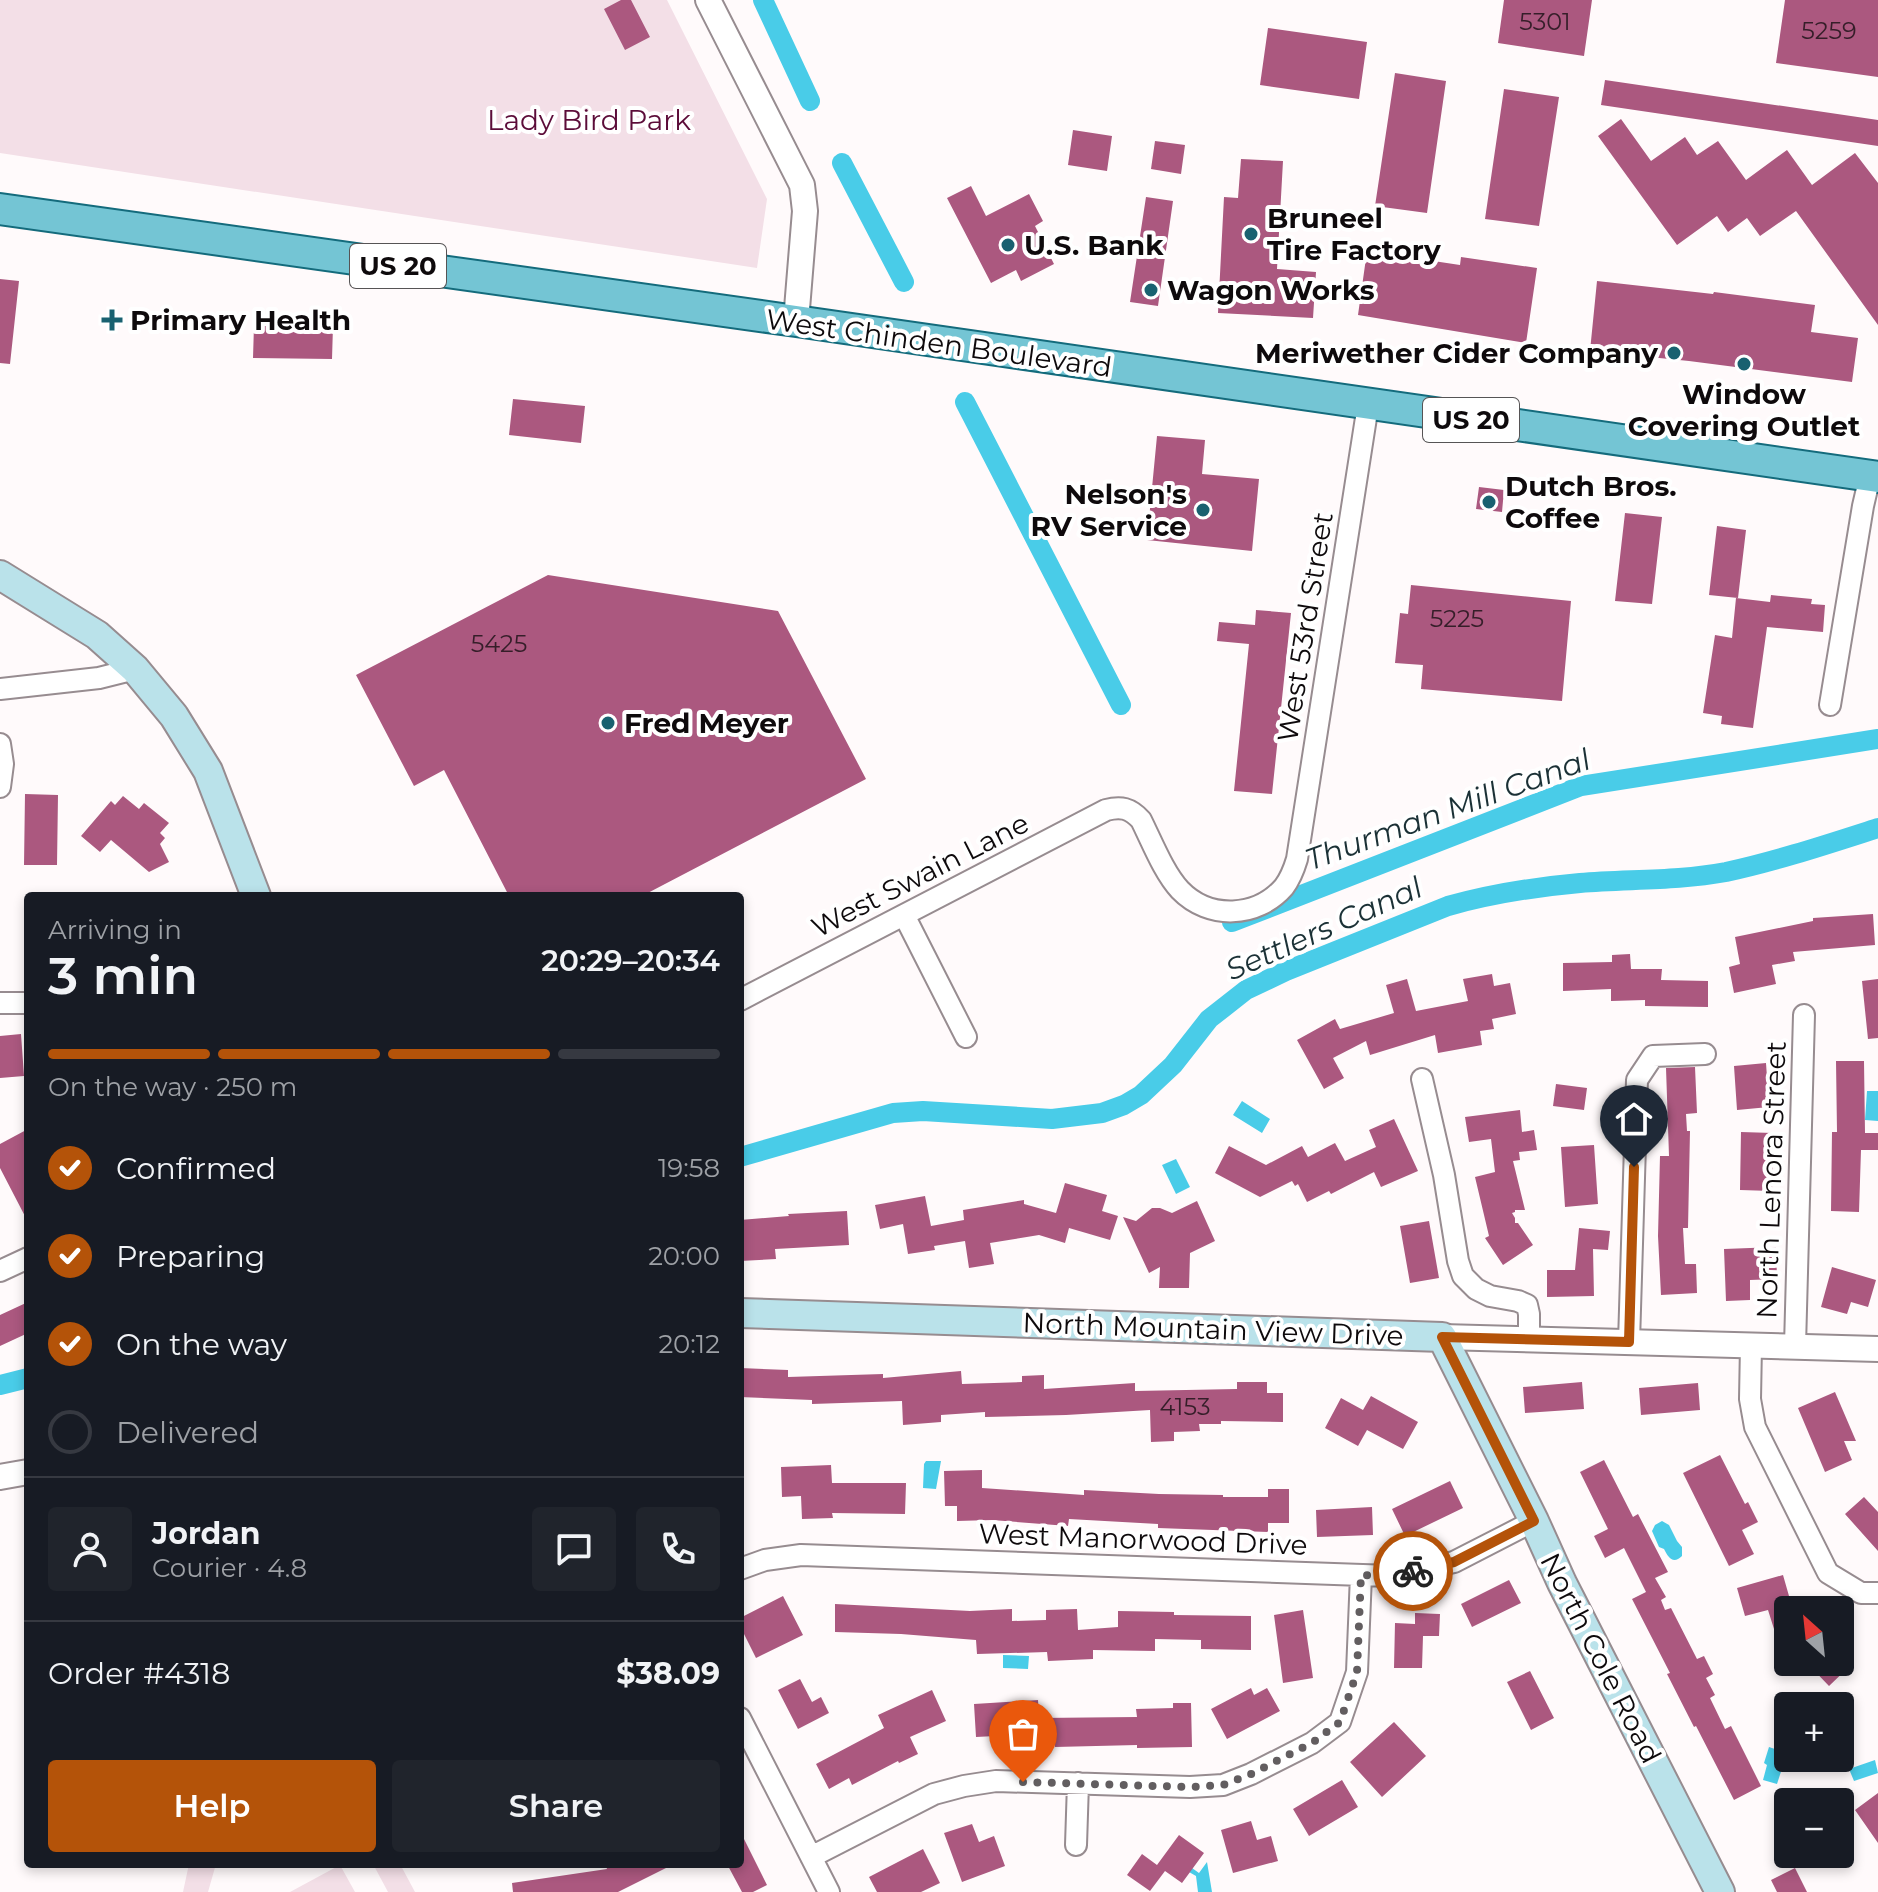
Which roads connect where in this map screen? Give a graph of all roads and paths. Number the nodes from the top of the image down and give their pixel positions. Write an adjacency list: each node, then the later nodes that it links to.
1 (708, 0): 3 (street)
2 (0, 209): 3 (main road, West Chinden Boulevard / US 20)
3 (796, 321): 4 (main road, West Chinden Boulevard / US 20)
4 (1368, 405): 5 (main road, West Chinden Boulevard / US 20); 12 (street, West 53rd Street)
5 (1874, 477): 9 (street)
6 (0, 575): 7 (main road)
7 (135, 669): 8 (street); 13 (main road)
8 (0, 689)
9 (1830, 705)
10 (0, 744): 11 (street)
11 (0, 787)
12 (1127, 808): 14 (street, West Swain Lane)
13 (254, 892)
14 (904, 915): 15 (street, West Swain Lane); 19 (street)
15 (744, 998)
16 (0, 1003): 17 (street)
17 (24, 1003)
18 (1804, 1015): 29 (street, North Lenora Street)
19 (966, 1037)
20 (1705, 1054): 27 (street)
21 (1422, 1079): 26 (street)
22 (24, 1260): 23 (street)
23 (0, 1271)
24 (744, 1313): 25 (main road, North Mountain View Drive)
25 (1442, 1337): 26 (street, North Mountain View Drive); 33 (main road, North Cole Road)
26 (1529, 1339): 27 (street, North Mountain View Drive)
27 (1629, 1342): 28 (street, North Mountain View Drive)
28 (1751, 1345): 29 (street, North Mountain View Drive); 36 (street)
29 (1795, 1346): 30 (street, North Mountain View Drive)
30 (1878, 1349)
31 (24, 1473): 32 (street)
32 (0, 1477)
33 (1534, 1521): 35 (street, West Manorwood Drive); 42 (main road, North Cole Road)
34 (744, 1568): 35 (street, West Manorwood Drive)
35 (1361, 1575): 38 (street)
36 (1878, 1593)
37 (744, 1731): 40 (street)
38 (1078, 1783): 39 (street); 40 (street)
39 (1076, 1845)
40 (811, 1857): 41 (street)
41 (829, 1892)
42 (1720, 1892)

